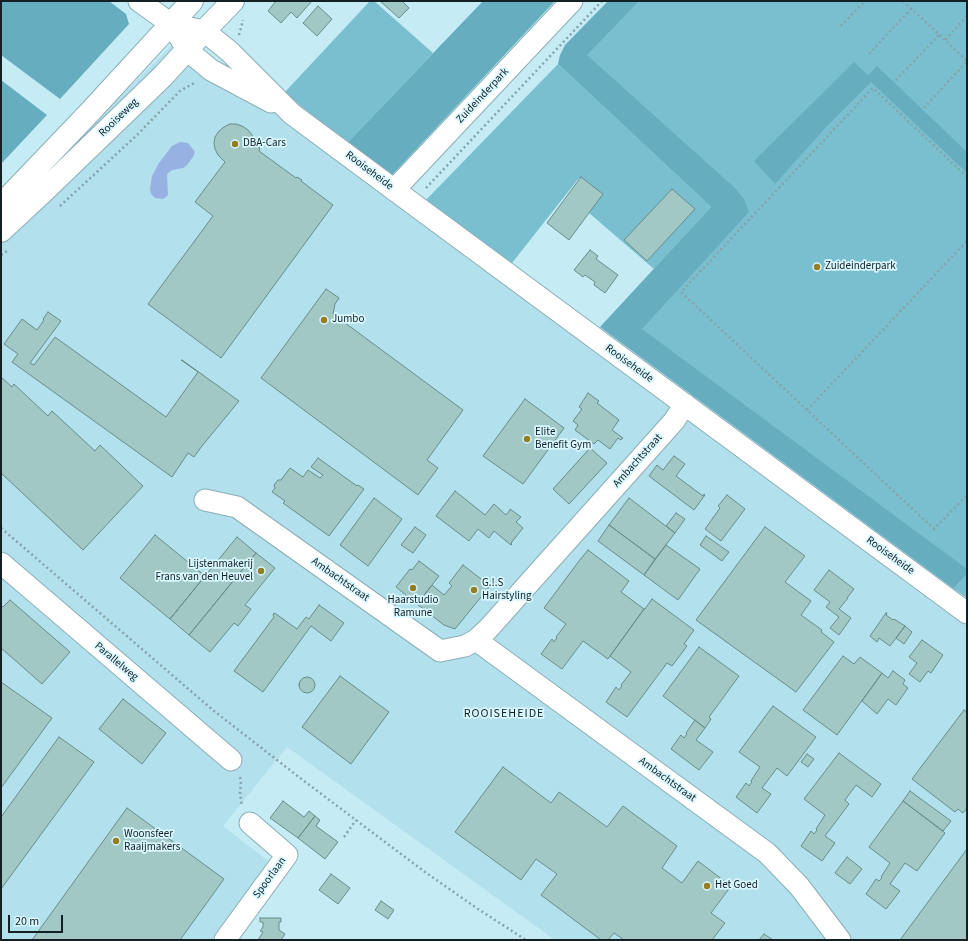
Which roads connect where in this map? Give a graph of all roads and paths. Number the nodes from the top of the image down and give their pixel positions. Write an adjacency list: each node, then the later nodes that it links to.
1 (139, 1): 10 (street)
2 (192, 1): 10 (main road)
3 (572, 1): 24 (street, Zuideinderpark)
4 (602, 1): 25 (path)
5 (865, 1): 11 (path)
6 (903, 1): 8 (path)
7 (240, 8): 12 (main road, Rooiseweg); 16 (path)
8 (911, 9): 13 (path); 17 (path)
9 (967, 16): 14 (path)
10 (171, 24): 12 (street, Rooiseheide); 15 (street, Rooiseheide); 26 (main road)
11 (842, 26)
12 (204, 31): 15 (main road, Rooiseweg); 16 (street, Rooiseheide)
13 (939, 34): 14 (path); 20 (path)
14 (945, 40): 18 (path)
15 (187, 50): 19 (street, Rooiseheide); 28 (main road, Rooiseweg)
16 (230, 51): 22 (street, Rooiseheide)
17 (869, 54)
18 (967, 61): 21 (path)
19 (211, 70): 22 (street, Rooiseheide); 27 (path)
20 (896, 80)
21 (924, 108)
22 (292, 114): 24 (street, Rooiseheide)
23 (967, 177): 32 (path)
24 (394, 190): 25 (street, Rooiseheide)
25 (412, 203): 31 (street, Rooiseheide)
26 (1, 205)
27 (58, 208)
28 (7, 239): 30 (path)
29 (967, 241): 32 (path)
30 (1, 255)
31 (685, 404): 37 (street, Rooiseheide); 38 (street, Ambachtstraat)
32 (807, 410): 33 (path)
33 (967, 495)
34 (205, 500): 38 (street, Ambachtstraat)
35 (1, 528): 40 (path)
36 (1, 564): 39 (street, Parallelweg)
37 (967, 613)
38 (476, 640): 45 (street, Ambachtstraat)
39 (231, 760): 41 (path)
40 (356, 820): 42 (path); 44 (path)
41 (250, 823): 43 (street, Spoorlaan)
42 (344, 837)
43 (225, 940)
44 (526, 940)
45 (840, 940)

